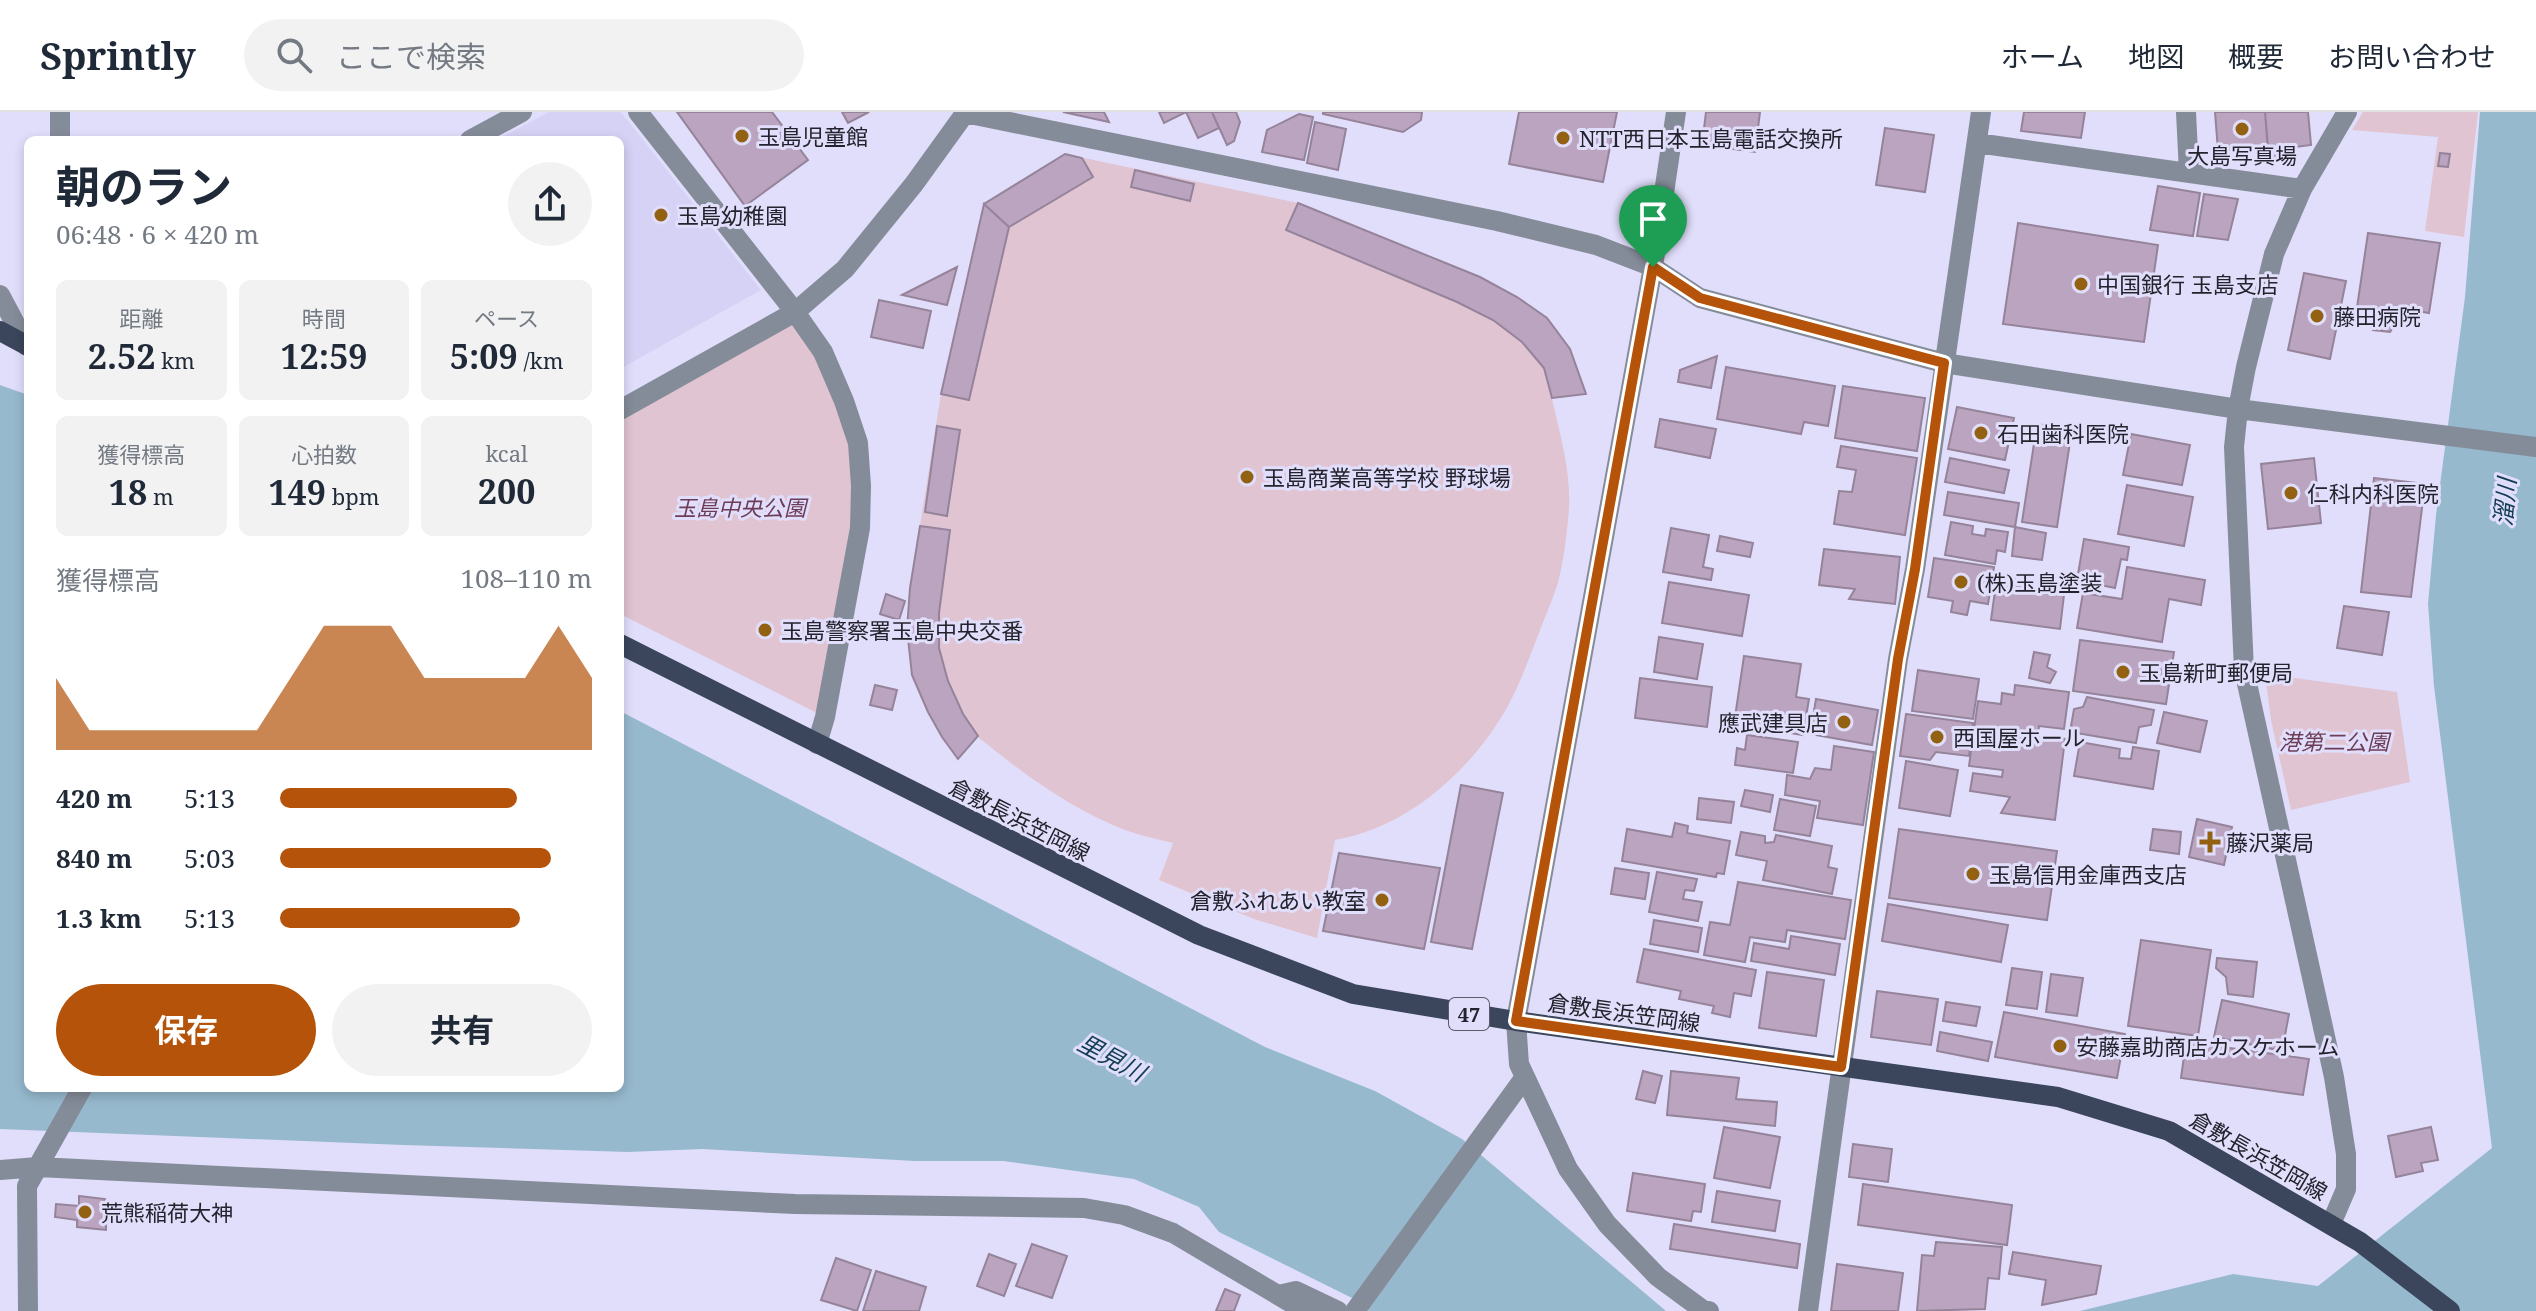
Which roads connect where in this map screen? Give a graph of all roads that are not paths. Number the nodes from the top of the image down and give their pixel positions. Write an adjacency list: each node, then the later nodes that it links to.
1 (60, 112): 9 (street)
2 (522, 112): 10 (street)
3 (638, 112): 16 (street)
4 (966, 112): 14 (street); 16 (street)
5 (1676, 112): 14 (street)
6 (1981, 112): 11 (street)
7 (2186, 112): 12 (street)
8 (2347, 112): 13 (street)
9 (60, 136)
10 (477, 136)
11 (1977, 143): 12 (street); 20 (street)
12 (2189, 173): 13 (street)
13 (2302, 189): 22 (street)
14 (1653, 267): 20 (street); 26 (street)
15 (0, 295): 18 (street)
16 (795, 312): 21 (street); 25 (street)
17 (0, 331): 19 (main road)
18 (24, 339)
19 (24, 344)
20 (1944, 363): 22 (street); 27 (street)
21 (624, 408)
22 (2238, 409): 23 (street); 32 (street)
23 (2536, 447)
24 (624, 646): 25 (main road, 倉敷長浜笠岡線 / 47)
25 (817, 744): 26 (main road, 倉敷長浜笠岡線 / 47)
26 (1516, 1021): 27 (main road, 倉敷長浜笠岡線 / 47); 28 (street)
27 (1841, 1067): 32 (main road, 倉敷長浜笠岡線 / 47); 39 (street)
28 (1525, 1077): 37 (street); 38 (street)
29 (80, 1092): 30 (street)
30 (38, 1167): 31 (street); 33 (street); 34 (street)
31 (0, 1170)
32 (2331, 1224): 40 (main road, 倉敷長浜笠岡線 / 47)
33 (1279, 1295): 35 (street); 36 (street)
34 (28, 1311)
35 (1305, 1311)
36 (1338, 1311)
37 (1355, 1311)
38 (1709, 1311)
39 (1808, 1311)
40 (2450, 1311)

